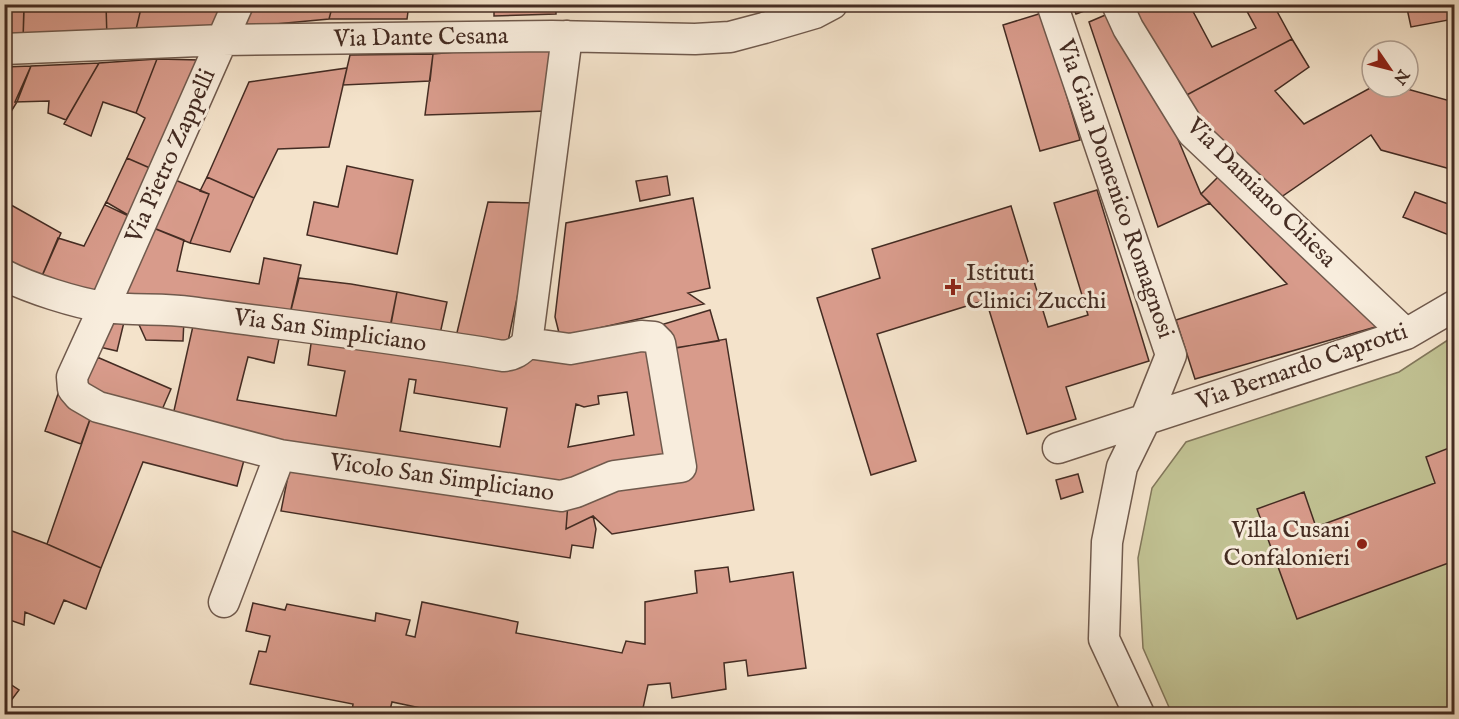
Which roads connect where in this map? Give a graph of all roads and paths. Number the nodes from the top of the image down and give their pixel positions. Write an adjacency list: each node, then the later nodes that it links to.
1 (238, 4): 7 (street, Via Pietro Zappelli)
2 (832, 4): 5 (street, Via Dante Cesana)
3 (1052, 4): 14 (street, Via Gian Domenico Romagnosi)
4 (1118, 4): 12 (street, Via Damiano Chiesa)
5 (763, 16): 6 (street, Via Dante Cesana)
6 (567, 36): 7 (street, Via Dante Cesana); 13 (street)
7 (223, 40): 8 (street, Via Dante Cesana); 11 (street, Via Pietro Zappelli)
8 (4, 49)
9 (4, 275): 11 (street, Via San Simpliciano)
10 (1455, 306): 12 (street, Via Bernardo Caprotti)
11 (104, 307): 13 (street, Via San Simpliciano); 16 (street, Vicolo San Simpliciano)
12 (1407, 334): 14 (street, Via Bernardo Caprotti)
13 (527, 342): 16 (street, Vicolo San Simpliciano)
14 (1145, 420): 15 (street, Via Bernardo Caprotti); 18 (street, Via Gian Domenico Romagnosi)
15 (1058, 448)
16 (280, 455): 17 (street)
17 (224, 602)
18 (1139, 714)

